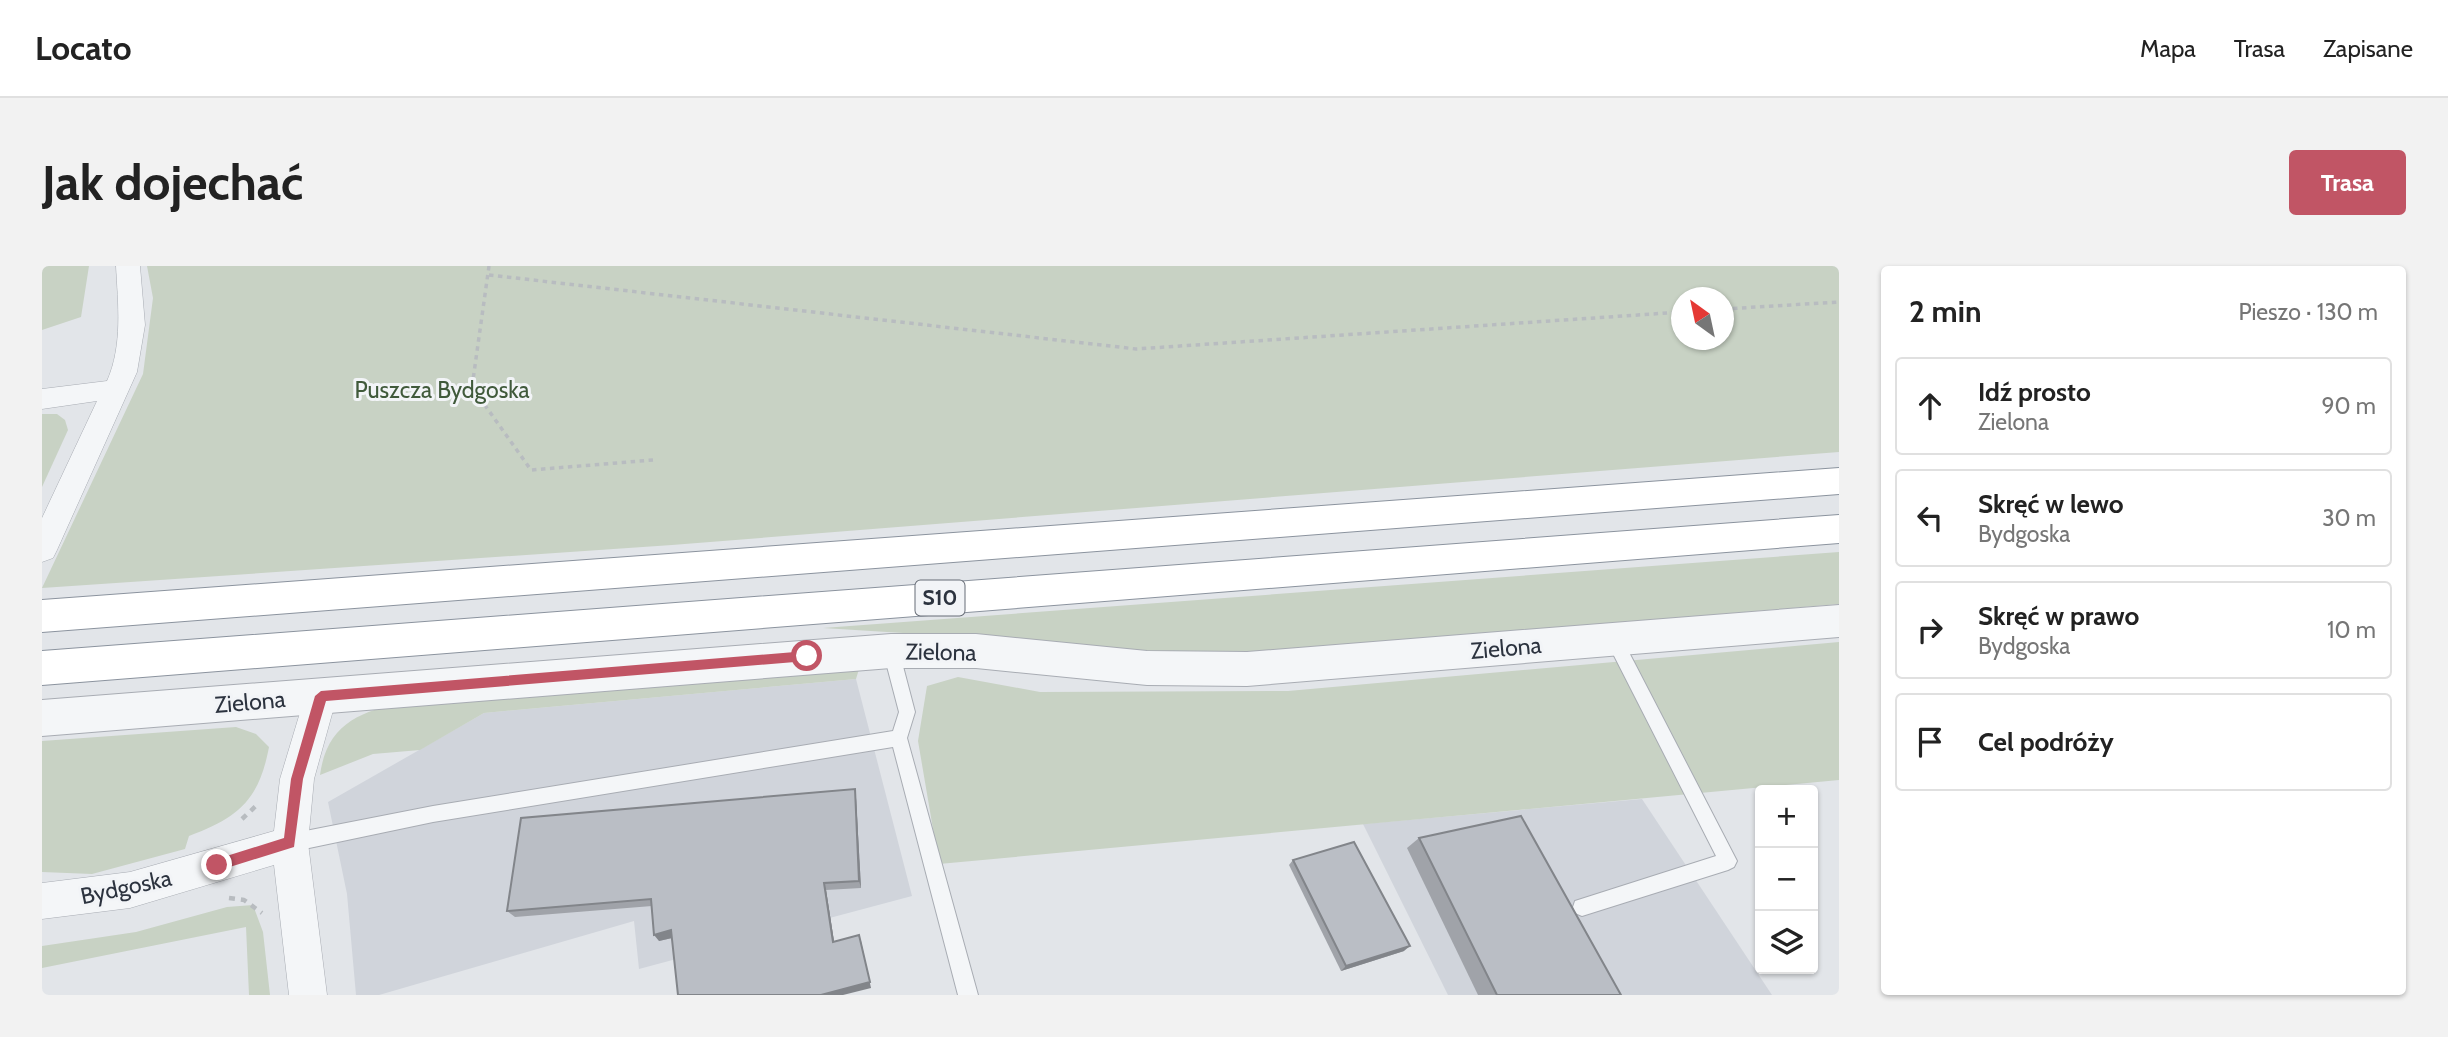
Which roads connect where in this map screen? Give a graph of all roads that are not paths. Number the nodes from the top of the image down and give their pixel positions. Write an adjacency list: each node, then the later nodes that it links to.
1 (128, 266): 2 (street)
2 (118, 388): 3 (street); 6 (street)
3 (42, 399)
4 (1839, 481): 7 (highway, S10)
5 (1839, 528): 11 (highway, S10)
6 (42, 550)
7 (42, 616)
8 (1839, 621): 9 (street, Zielona)
9 (1613, 638): 10 (street, Zielona); 17 (lane)
10 (891, 652): 12 (street, Zielona); 14 (lane)
11 (42, 668)
12 (321, 696): 13 (street, Zielona); 15 (street)
13 (42, 718)
14 (899, 738): 15 (lane); 19 (lane)
15 (290, 843): 16 (street, Bydgoska); 18 (street)
16 (42, 901)
17 (1581, 907)
18 (308, 995)
19 (968, 995)

